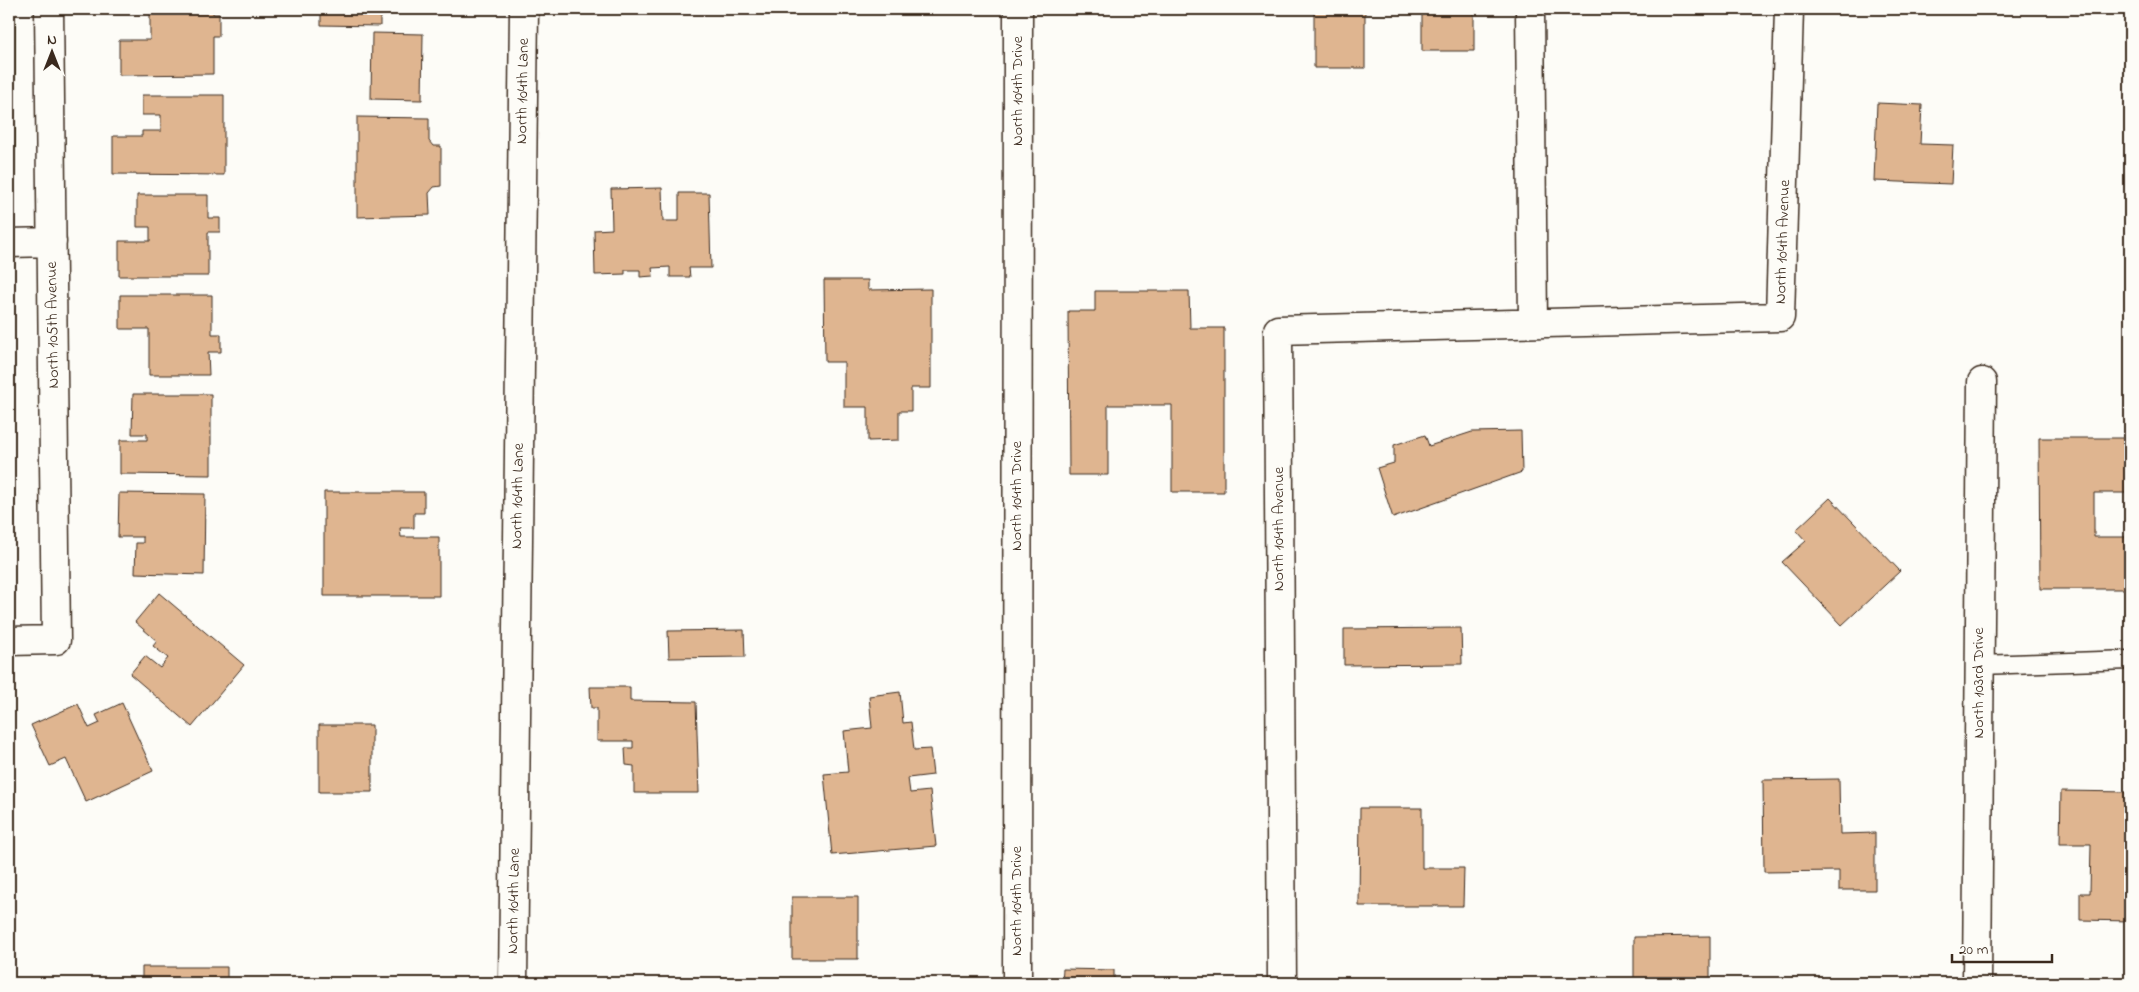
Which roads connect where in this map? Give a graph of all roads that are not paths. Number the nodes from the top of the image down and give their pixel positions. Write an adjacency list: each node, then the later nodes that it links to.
1 (49, 9): 6 (street, North 105th Avenue)
2 (524, 9): 13 (street, North 104th Lane)
3 (1018, 9): 14 (street, North 104th Drive)
4 (1530, 9): 8 (street)
5 (1789, 9): 8 (street, North 104th Avenue)
6 (52, 242): 7 (street); 10 (street, North 105th Avenue)
7 (9, 243)
8 (1533, 323): 15 (street, North 104th Avenue)
9 (1982, 382): 12 (street, North 103rd Drive)
10 (9, 641)
11 (2130, 660): 12 (lane)
12 (1980, 665): 16 (street, North 103rd Drive)
13 (513, 983)
14 (1017, 983)
15 (1282, 983)
16 (1977, 983)

